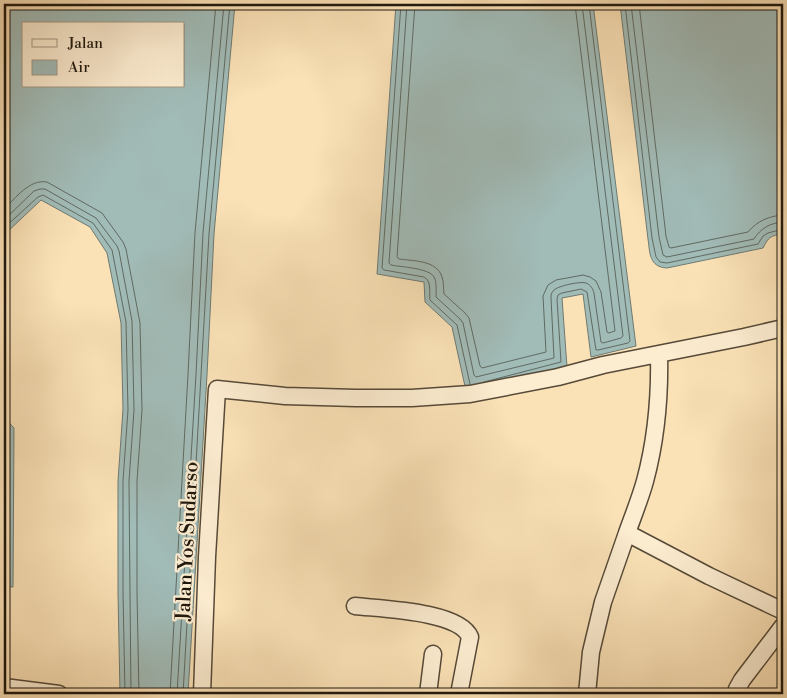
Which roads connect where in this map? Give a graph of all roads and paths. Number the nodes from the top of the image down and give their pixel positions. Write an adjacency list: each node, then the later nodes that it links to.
1 (783, 328): 2 (street)
2 (659, 354): 3 (street); 10 (street, Jalan Yos Sudarso)
3 (627, 533): 5 (street); 13 (street)
4 (355, 606): 12 (street)
5 (783, 611)
6 (783, 626): 14 (street)
7 (433, 654): 11 (street)
8 (4, 687): 9 (street)
9 (59, 694)
10 (202, 694)
11 (428, 694)
12 (460, 694)
13 (587, 694)
14 (739, 694)

